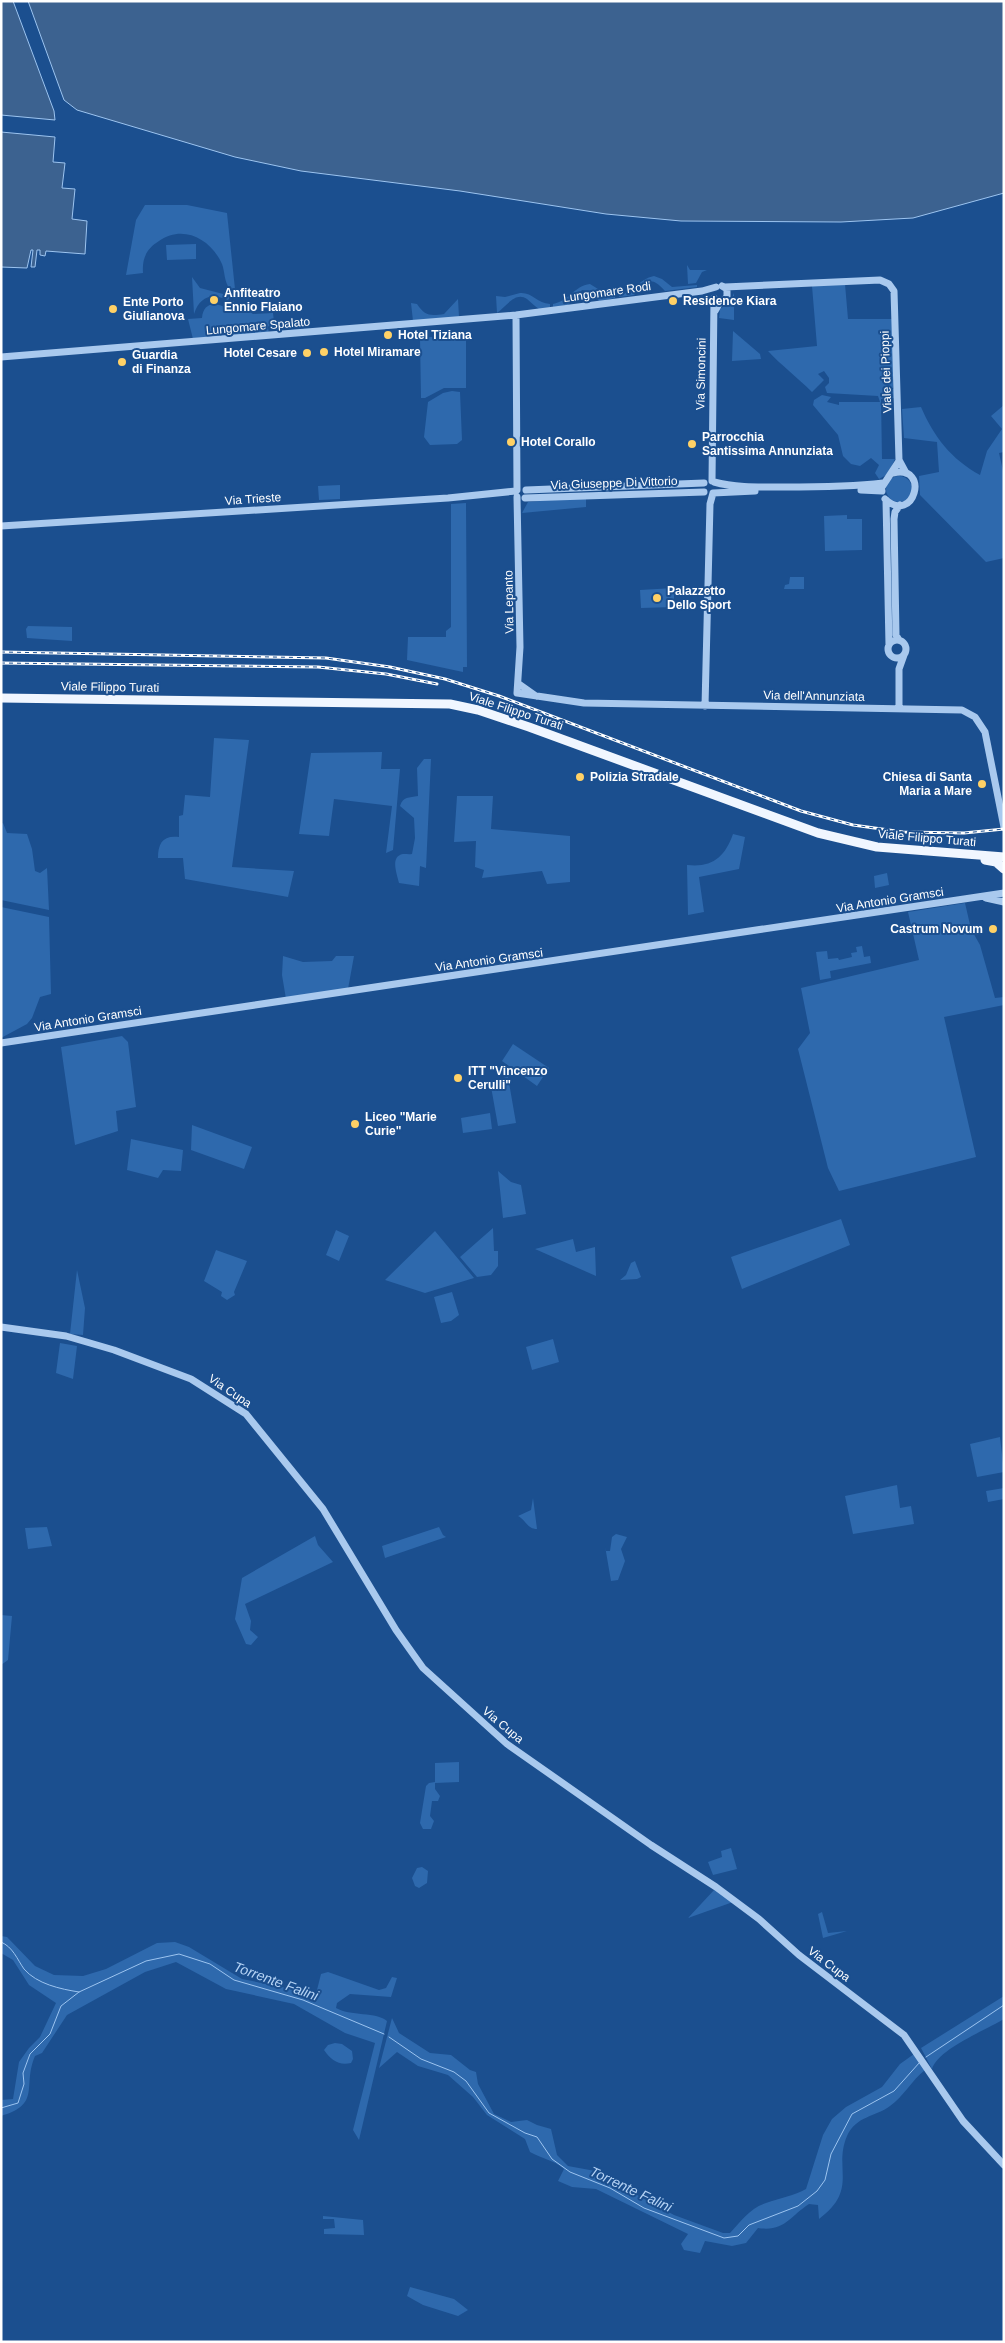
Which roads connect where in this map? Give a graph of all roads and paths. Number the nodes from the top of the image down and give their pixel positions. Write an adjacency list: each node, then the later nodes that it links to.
1 (716, 287): 2 (street, Lungomare Rodi); 3 (street, Lungomare Rodi); 4 (street, Via Simoncini)
2 (727, 290): 5 (street); 9 (street, Viale dei Pioppi)
3 (702, 291): 4 (street); 7 (street, Lungomare Rodi)
4 (713, 297): 5 (street); 6 (street, Via Simoncini)
5 (721, 301): 6 (street)
6 (714, 312): 12 (street, Via Simoncini)
7 (516, 315): 8 (street, Lungomare Spalato); 16 (street, Via Lepanto)
8 (1, 357)
9 (899, 460): 10 (street); 11 (street)
10 (893, 473): 11 (street); 13 (street)
11 (906, 473): 18 (street)
12 (709, 482): 13 (street, Via Giuseppe Di Vittorio); 15 (street); 15 (street); 16 (street, Via Giuseppe Di Vittorio)
13 (883, 482): 14 (street)
14 (882, 491): 15 (street, Via Giuseppe Di Vittorio); 17 (street)
15 (709, 493): 16 (street, Via Giuseppe Di Vittorio); 30 (street)
16 (521, 494): 19 (street, Via Trieste); 26 (street, Via Lepanto)
17 (886, 500): 18 (street); 20 (street)
18 (900, 506): 20 (street)
19 (1, 526)
20 (891, 572): 21 (street); 22 (street)
21 (899, 640): 22 (street); 23 (street)
22 (889, 645): 24 (street)
23 (904, 655): 24 (street); 25 (street)
24 (892, 656): 25 (street)
25 (899, 669): 31 (street)
26 (519, 684): 27 (street, Via Lepanto); 28 (street, Via dell'Annunziata)
27 (518, 693): 28 (street, Via dell'Annunziata)
28 (536, 696): 30 (street, Via dell'Annunziata)
29 (1, 698): 33 (main road, Viale Filippo Turati)
30 (705, 706): 31 (street, Via dell'Annunziata)
31 (898, 708): 32 (street, Via dell'Annunziata)
32 (1003, 824)
33 (972, 854): 34 (main road, Viale Filippo Turati); 35 (main road)
34 (1004, 857)
35 (1004, 869)
36 (1002, 897): 37 (street, Via Antonio Gramsci)
37 (1, 1043)
38 (1, 1327): 39 (street, Via Cupa)
39 (1004, 2165)

